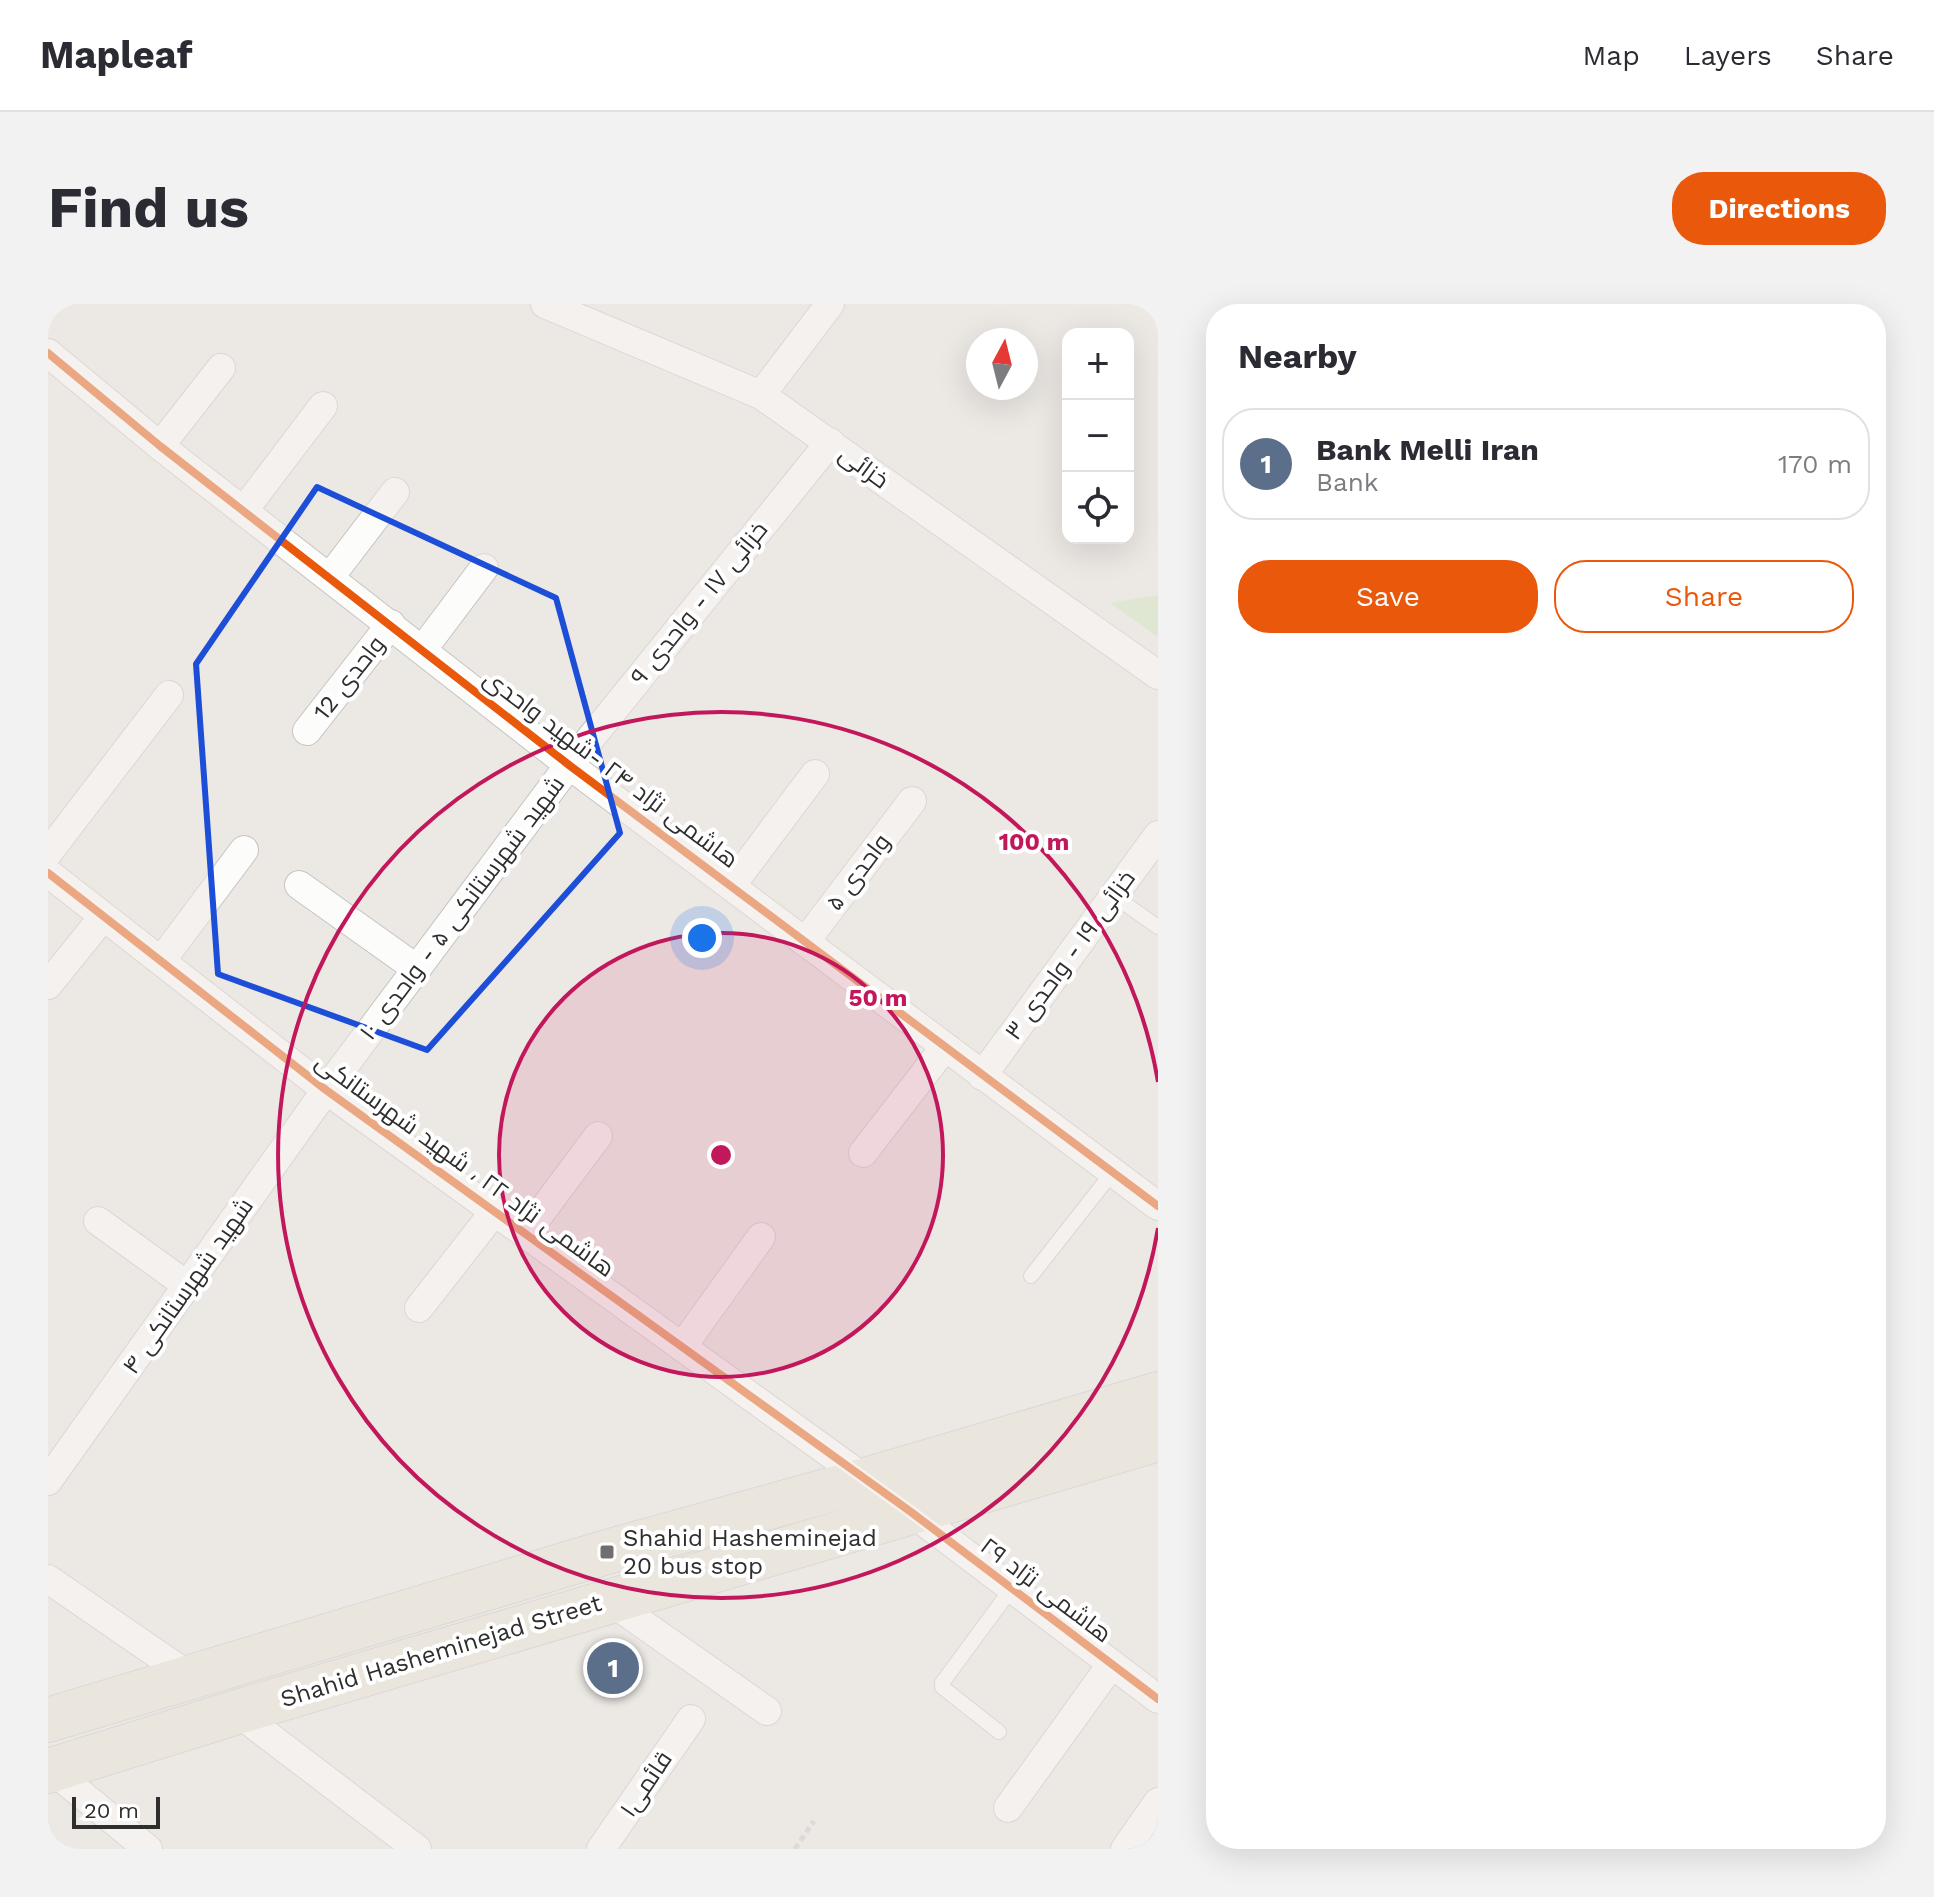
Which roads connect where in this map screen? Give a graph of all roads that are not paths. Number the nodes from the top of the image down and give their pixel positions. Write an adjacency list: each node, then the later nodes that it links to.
1 (545, 304): 5 (street, خزائی)
2 (830, 304): 5 (street)
3 (48, 353): 8 (street, هاشمی نژاد ۲۴ -شهید واحدی)
4 (221, 368): 8 (street)
5 (761, 395): 7 (street, خزائی)
6 (323, 406): 10 (street)
7 (830, 442): 15 (street, خزائی); 18 (street, خزائی ۱۷ - واحدی ۹)
8 (160, 446): 10 (street, هاشمی نژاد ۲۴ -شهید واحدی)
9 (395, 492): 12 (street)
10 (244, 510): 12 (street, هاشمی نژاد ۲۴ -شهید واحدی)
11 (484, 568): 14 (street)
12 (330, 577): 13 (street, هاشمی نژاد ۲۴ -شهید واحدی)
13 (391, 624): 14 (street, هاشمی نژاد ۲۴ -شهید واحدی); 17 (street, واحدی 12)
14 (423, 649): 18 (street, هاشمی نژاد ۲۴ -شهید واحدی)
15 (1158, 675)
16 (169, 695): 23 (street)
17 (307, 731)
18 (569, 765): 26 (street, هاشمی نژاد ۲۴ -شهید واحدی); 32 (street, شهید شهرستانکی ۵ - واحدی ۱۰)
19 (815, 774): 26 (street)
20 (912, 801): 30 (street, واحدی ۵)
21 (1158, 835): 27 (street, خزائی ۱۹ - واحدی ۳)
22 (244, 850): 31 (street)
23 (48, 853)
24 (48, 873): 28 (street, هاشمی نژاد ۲۲ ، شهید شهرستانکی)
25 (299, 885): 32 (street)
26 (731, 886): 30 (street, هاشمی نژاد ۲۴ -شهید واحدی)
27 (1114, 896): 29 (lane); 35 (street, خزائی ۱۹ - واحدی ۳)
28 (103, 917): 31 (street, هاشمی نژاد ۲۲ ، شهید شهرستانکی); 33 (street)
29 (1158, 927)
30 (805, 942): 34 (street, هاشمی نژاد ۲۴ -شهید واحدی)
31 (161, 961): 36 (street, هاشمی نژاد ۲۲ ، شهید شهرستانکی)
32 (417, 969): 36 (street, شهید شهرستانکی ۵ - واحدی ۱۰)
33 (48, 985)
34 (945, 1047): 35 (street, هاشمی نژاد ۲۴ -شهید واحدی); 38 (street)
35 (982, 1076): 39 (street, هاشمی نژاد ۲۴ -شهید واحدی)
36 (326, 1090): 41 (street, هاشمی نژاد ۲۲ ، شهید شهرستانکی); 46 (street, شهید شهرستانکی ۴)
37 (598, 1136): 43 (street)
38 (863, 1153)
39 (1112, 1173): 40 (street, هاشمی نژاد ۲۴ -شهید واحدی); 45 (lane)
40 (1158, 1206)
41 (494, 1212): 43 (street, هاشمی نژاد ۲۲ ، شهید شهرستانکی); 47 (street)
42 (98, 1221): 46 (street)
43 (525, 1234): 48 (street, هاشمی نژاد ۲۲ ، شهید شهرستانکی)
44 (761, 1237): 48 (street)
45 (1031, 1276)
46 (188, 1286): 52 (street, شهید شهرستانکی ۴)
47 (419, 1308)
48 (682, 1347): 51 (street, هاشمی نژاد ۲۲ ، شهید شهرستانکی)
49 (1158, 1394): 51 (main road, Shahid Hasheminejad Street)
50 (1157, 1440): 53 (main road, Shahid Hasheminejad Street)
51 (866, 1480): 53 (street, هاشمی نژاد ۲۹); 58 (main road, Shahid Hasheminejad Street)
52 (48, 1481)
53 (911, 1512): 55 (street, هاشمی نژاد ۲۹); 56 (main road, Shahid Hasheminejad Street)
54 (48, 1579): 58 (street)
55 (1012, 1588): 57 (street, هاشمی نژاد ۲۹); 64 (lane)
56 (610, 1601): 60 (street); 61 (main road, Shahid Hasheminejad Street)
57 (1111, 1665): 59 (street, هاشمی نژاد ۲۹); 67 (street)
58 (189, 1676): 63 (main road, Shahid Hasheminejad Street)
59 (1158, 1699)
60 (767, 1711)
61 (237, 1712): 65 (main road, Shahid Hasheminejad Street); 69 (street)
62 (691, 1719): 70 (street, قائمی۱)
63 (48, 1720)
64 (999, 1732)
65 (50, 1770): 68 (street)
66 (1158, 1802): 71 (street)
67 (1008, 1808)
68 (148, 1849)
69 (417, 1849)
70 (601, 1849)
71 (1125, 1849)

